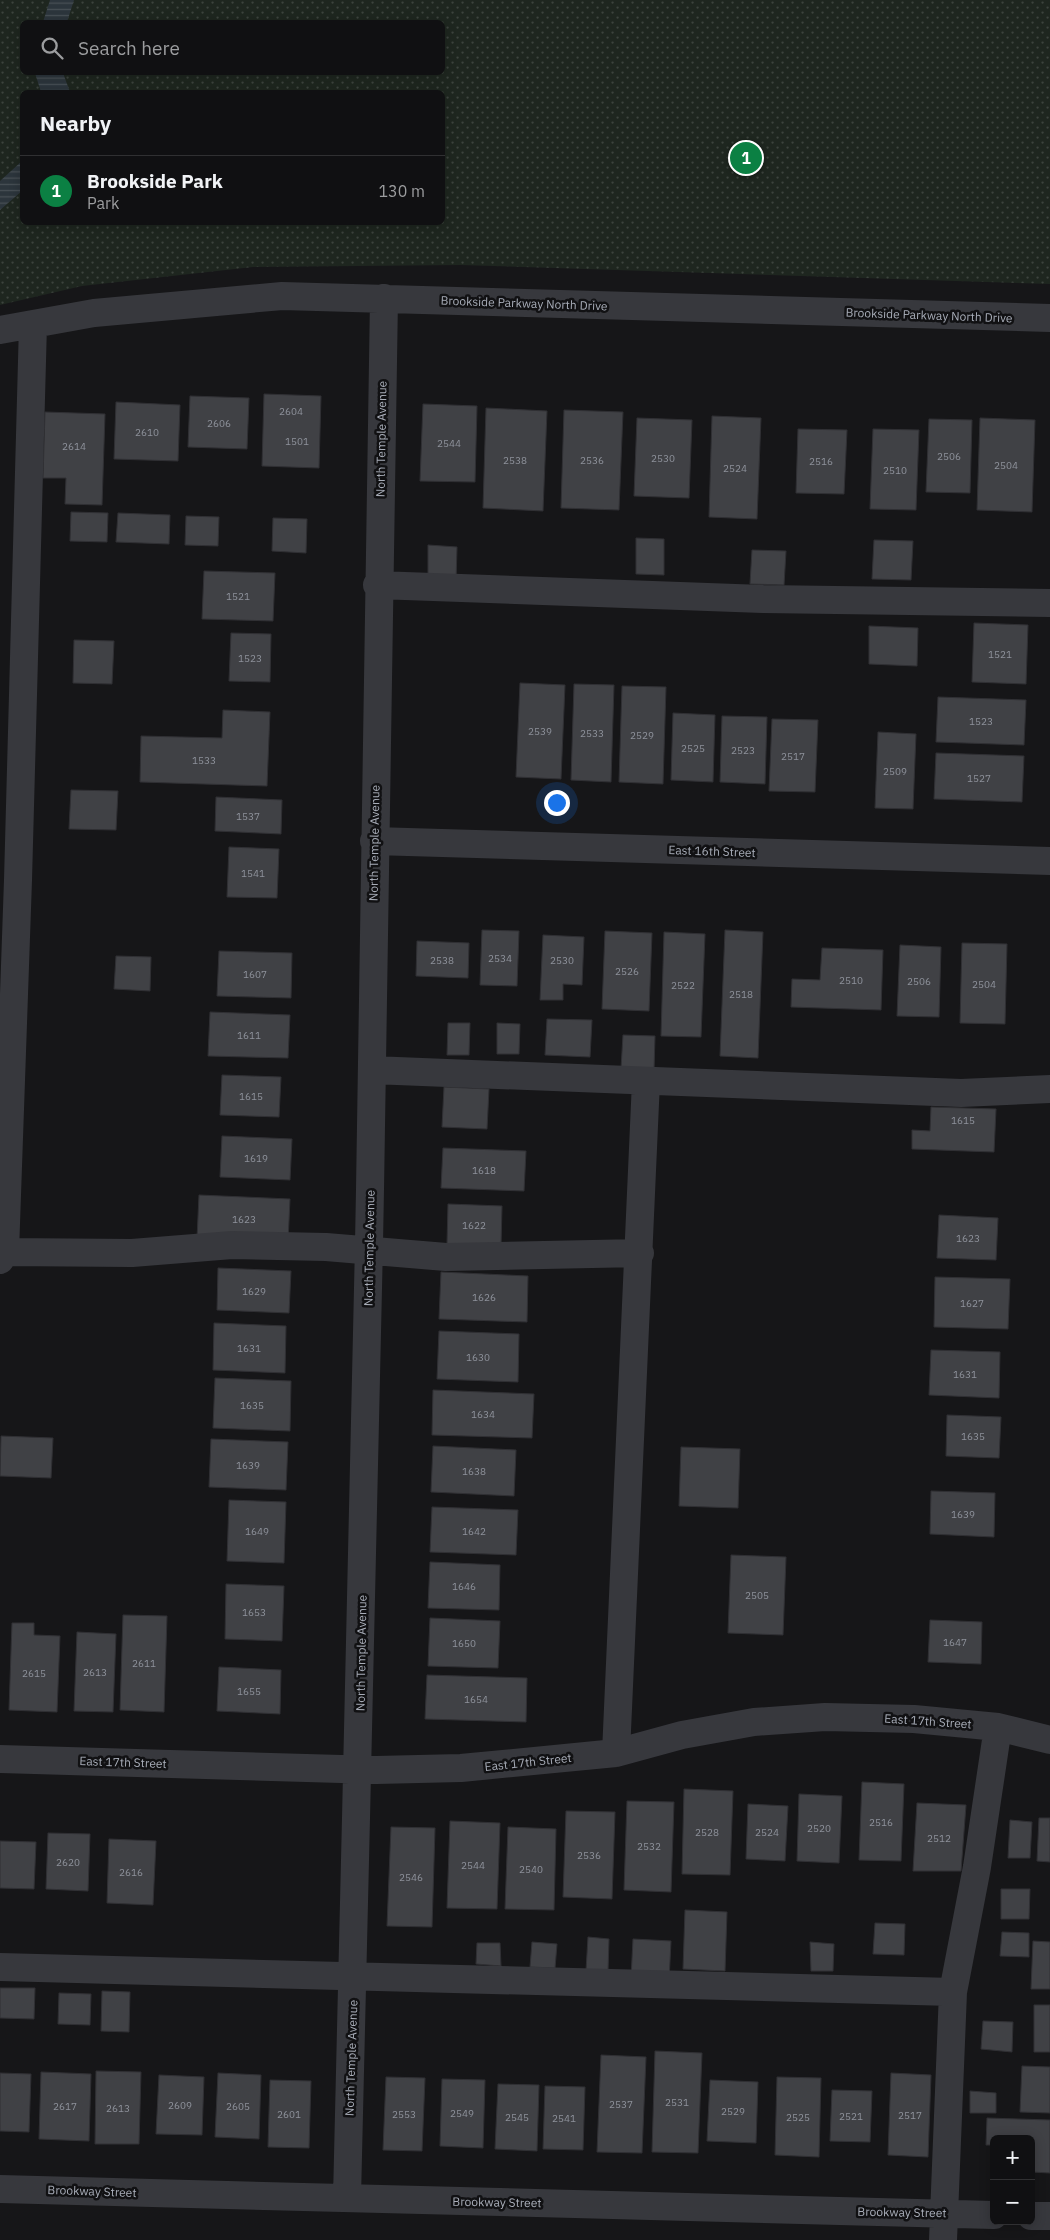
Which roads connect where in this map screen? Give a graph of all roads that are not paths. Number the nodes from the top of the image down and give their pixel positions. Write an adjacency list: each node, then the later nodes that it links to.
1 (384, 298): 2 (street, Brookside Parkway North Drive); 3 (street, Brookside Parkway North Drive); 5 (street, North Temple Avenue)
2 (1050, 318)
3 (32, 324): 4 (street, Brookside Parkway North Drive); 14 (street)
4 (0, 330)
5 (377, 586): 6 (street); 7 (street, North Temple Avenue)
6 (1050, 603)
7 (374, 841): 8 (street, East 16th Street); 9 (street, North Temple Avenue)
8 (1050, 861)
9 (372, 1070): 10 (street); 12 (street, North Temple Avenue)
10 (646, 1081): 11 (street); 13 (street)
11 (1050, 1089)
12 (369, 1250): 13 (street); 14 (street); 19 (street, North Temple Avenue)
13 (640, 1253): 17 (street)
14 (2, 1256)
15 (998, 1727): 16 (street, East 17th Street); 17 (street, East 17th Street); 22 (street)
16 (1050, 1740)
17 (616, 1753): 19 (street, East 17th Street)
18 (0, 1759): 19 (street, East 17th Street)
19 (358, 1769): 21 (street, North Temple Avenue)
20 (0, 1968): 21 (street)
21 (354, 1977): 22 (street); 24 (street, North Temple Avenue)
22 (953, 1992): 28 (street)
23 (0, 2189): 24 (street, Brookway Street)
24 (347, 2198): 28 (street, Brookway Street)
25 (990, 2216): 28 (street, Brookway Street)
26 (1035, 2216): 27 (street)
27 (1050, 2216)
28 (943, 2227)

